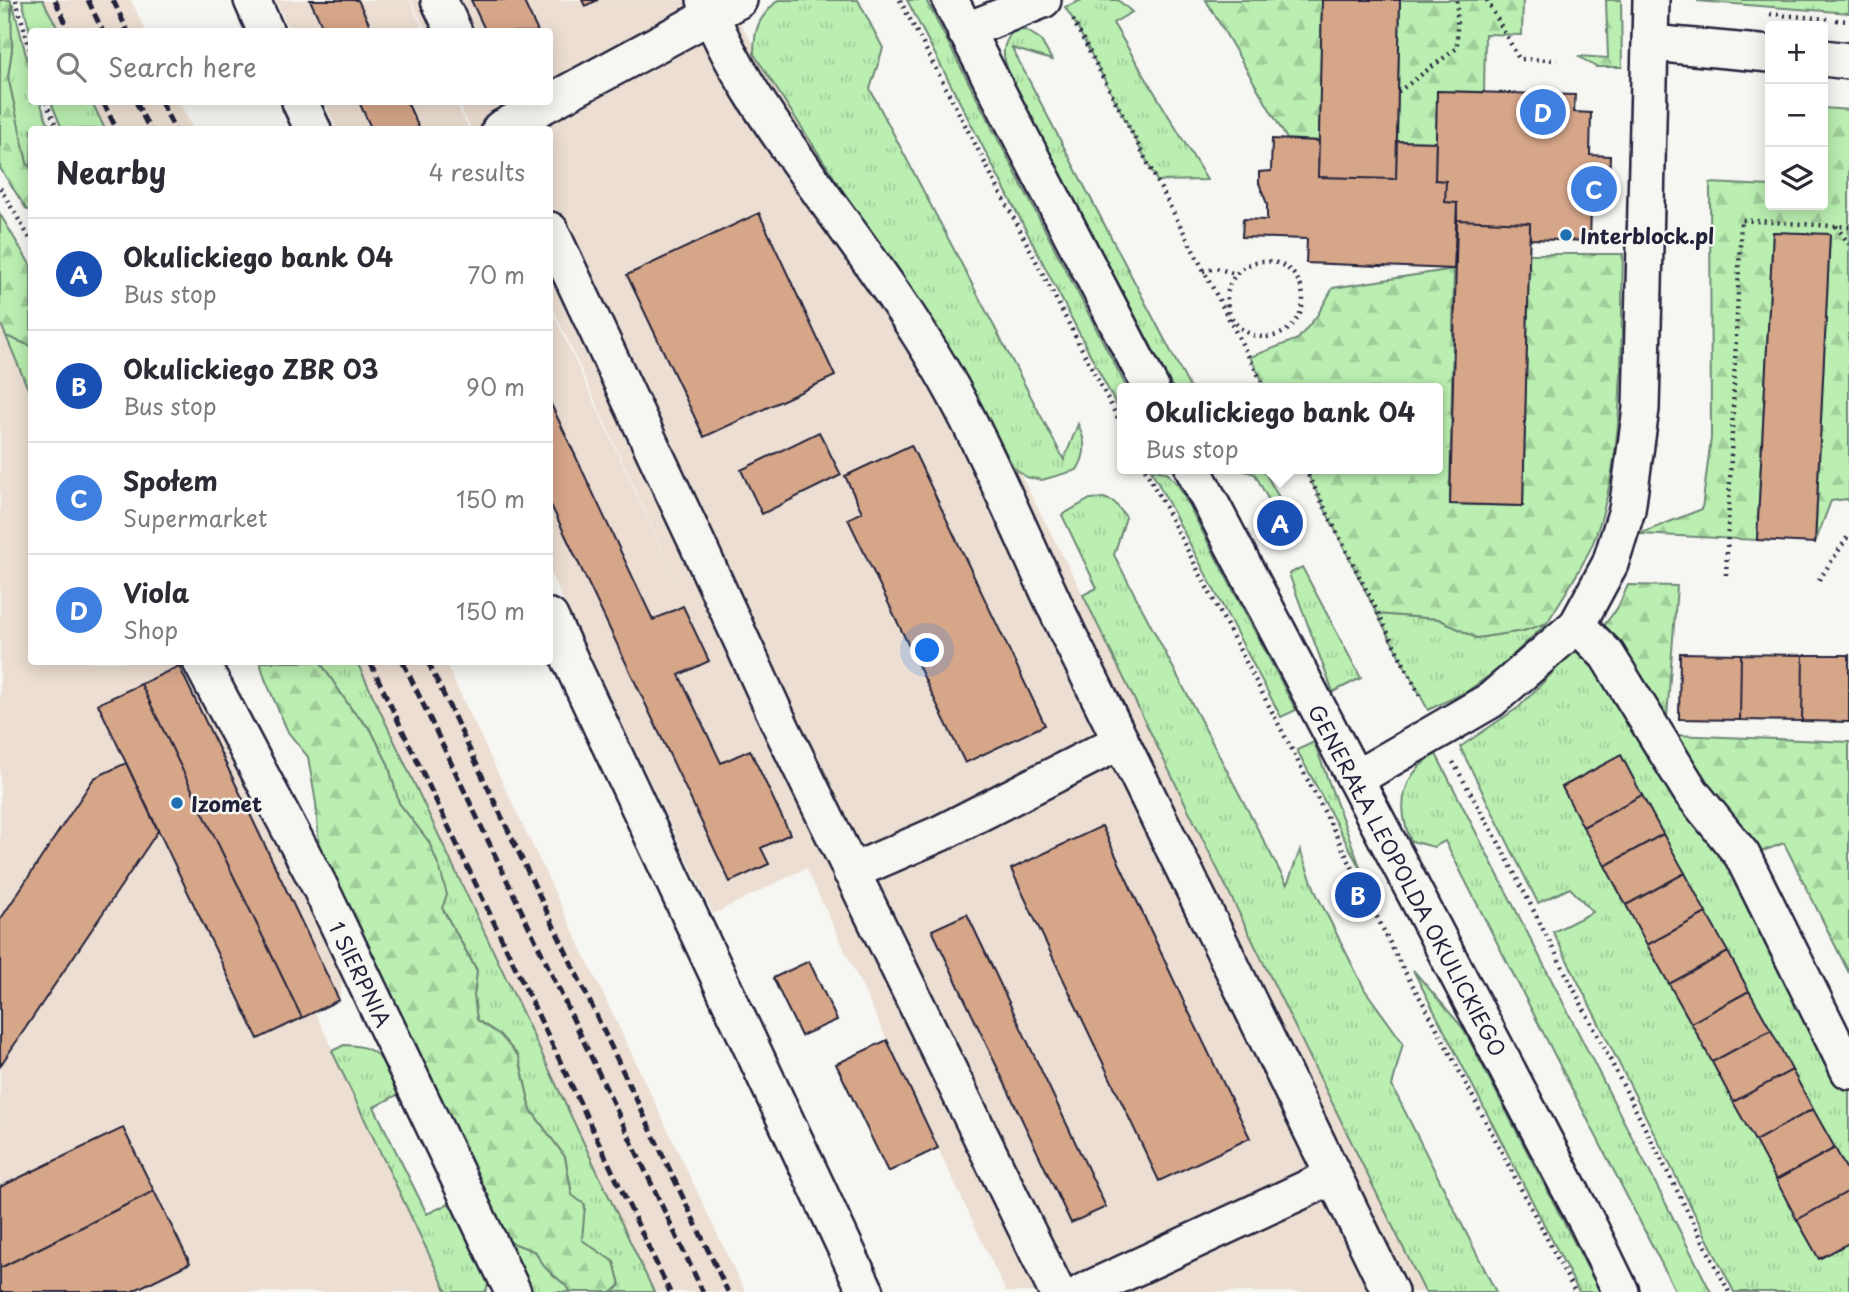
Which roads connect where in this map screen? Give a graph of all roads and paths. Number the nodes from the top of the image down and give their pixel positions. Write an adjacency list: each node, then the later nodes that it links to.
1 (16, 0): 14 (path)
2 (251, 0): 11 (street)
3 (439, 0): 12 (street)
4 (900, 0): 42 (path)
5 (950, 0): 13 (street)
6 (1457, 0): 20 (path)
7 (1487, 0): 18 (path)
8 (1651, 0): 15 (street)
9 (718, 5): 21 (street); 53 (street)
10 (1056, 7): 13 (street); 36 (path)
11 (264, 28)
12 (452, 28)
13 (965, 32): 40 (street)
14 (28, 42)
15 (1650, 43): 16 (street); 50 (street)
16 (1765, 54)
17 (1828, 59): 19 (street)
18 (1558, 60)
19 (1849, 61)
20 (1398, 92)
21 (553, 99)
22 (47, 105): 26 (path)
23 (301, 105): 27 (street)
24 (488, 105): 28 (street)
25 (542, 105): 29 (street)
26 (56, 126)
27 (311, 126)
28 (499, 126)
29 (505, 126)
30 (0, 188): 33 (path)
31 (1835, 226): 32 (path); 35 (path); 47 (path)
32 (1849, 227)
33 (28, 235)
34 (553, 236): 55 (street)
35 (1849, 244)
36 (1203, 271): 37 (path); 39 (path)
37 (1236, 274): 38 (path); 38 (path)
38 (1253, 335): 39 (path)
39 (1242, 342): 41 (path)
40 (1149, 383)
41 (1262, 383)
42 (1117, 416)
43 (1148, 474): 63 (path)
44 (1197, 474): 54 (street, GENERAŁA LEOPOLDA OKULICKIEGO)
45 (1308, 474): 52 (path)
46 (1849, 535): 48 (path)
47 (1726, 575)
48 (1819, 580)
49 (553, 623): 59 (street)
50 (1577, 625): 52 (street); 56 (street)
51 (203, 665): 58 (street, 1 SIERPNIA)
52 (1437, 732): 54 (street); 65 (path)
53 (1121, 741): 55 (street); 57 (street)
54 (1355, 779): 64 (street, GENERAŁA LEOPOLDA OKULICKIEGO)
55 (851, 872): 60 (street)
56 (1849, 1071)
57 (1335, 1177): 61 (street); 62 (street)
58 (513, 1292)
59 (866, 1292)
60 (1057, 1292)
61 (1083, 1292)
62 (1390, 1292)
63 (1575, 1292)
64 (1621, 1292)
65 (1729, 1292)

